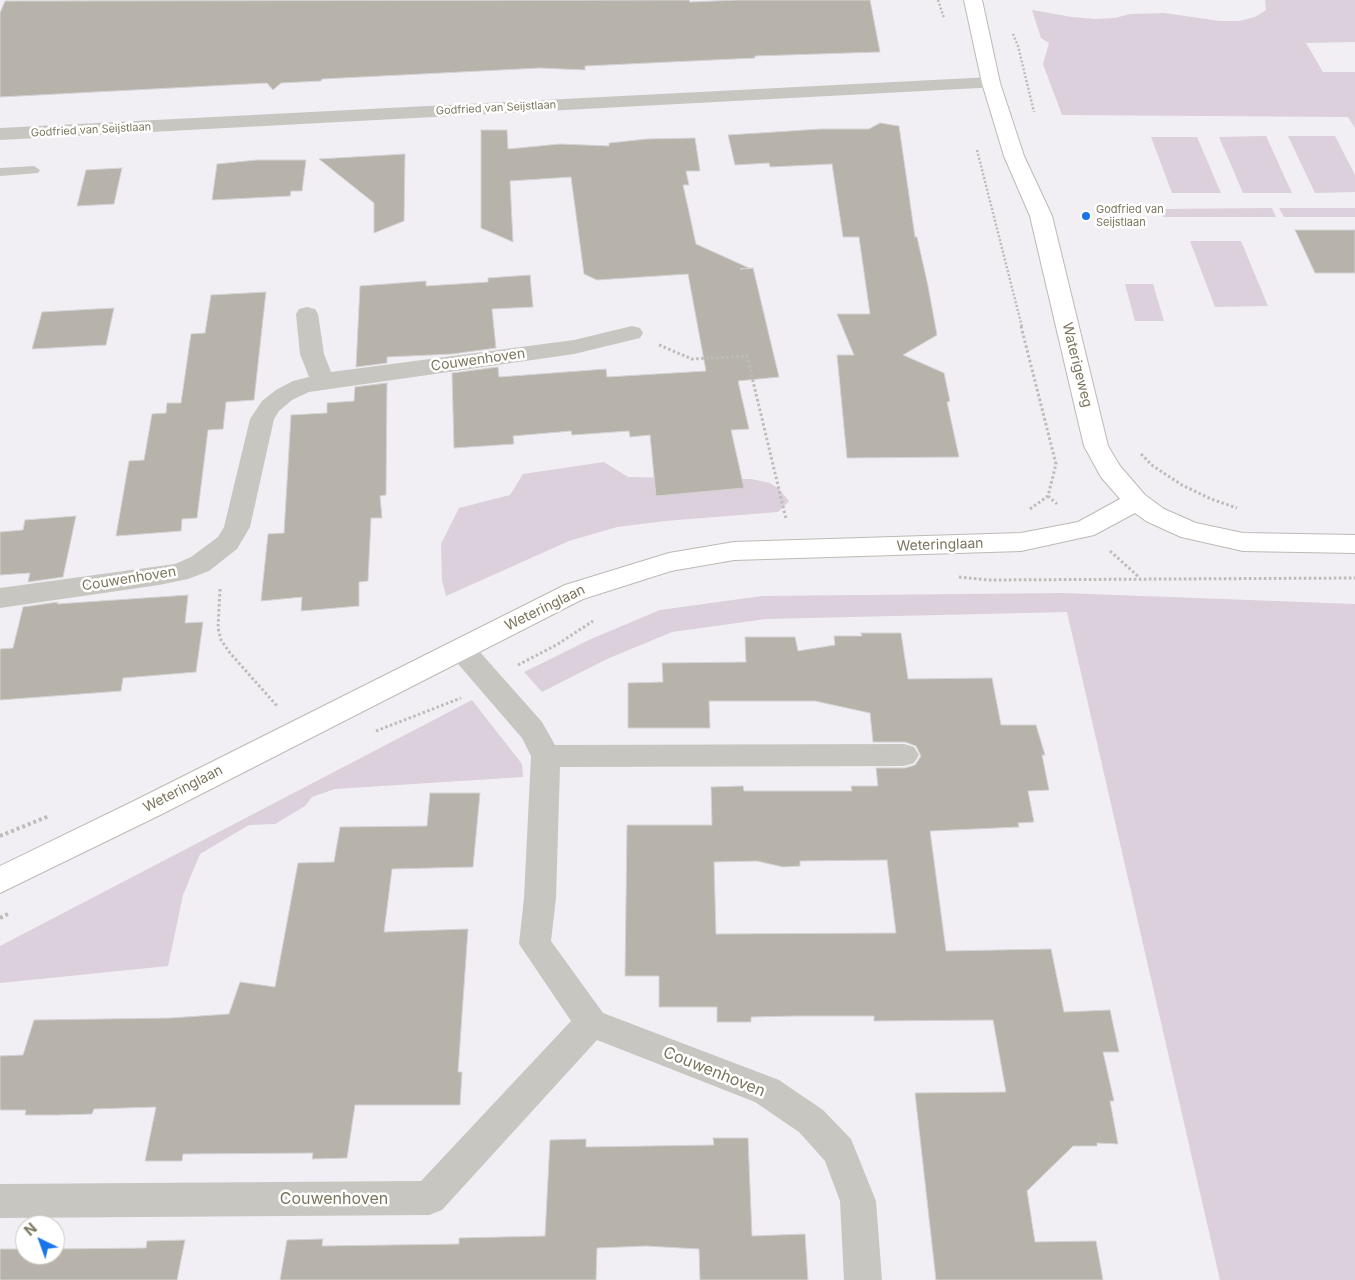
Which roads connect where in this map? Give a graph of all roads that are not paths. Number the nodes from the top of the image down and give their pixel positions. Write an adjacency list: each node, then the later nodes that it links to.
1 (973, 0): 2 (street, Waterigeweg)
2 (992, 82): 3 (street, Godfried van Seijstlaan); 9 (street, Waterigeweg)
3 (0, 134)
4 (34, 170): 5 (lane)
5 (0, 172)
6 (307, 314): 8 (street)
7 (632, 333): 8 (street, Couwenhoven)
8 (322, 381): 11 (street, Couwenhoven)
9 (1136, 501): 10 (street, Waterigeweg); 12 (street, Weteringlaan)
10 (1355, 544)
11 (0, 598)
12 (462, 650): 14 (street); 15 (street, Weteringlaan)
13 (904, 755): 14 (street)
14 (546, 756): 16 (street)
15 (0, 880)
16 (591, 1023): 17 (street, Couwenhoven); 18 (street, Couwenhoven)
17 (0, 1201)
18 (863, 1280)

